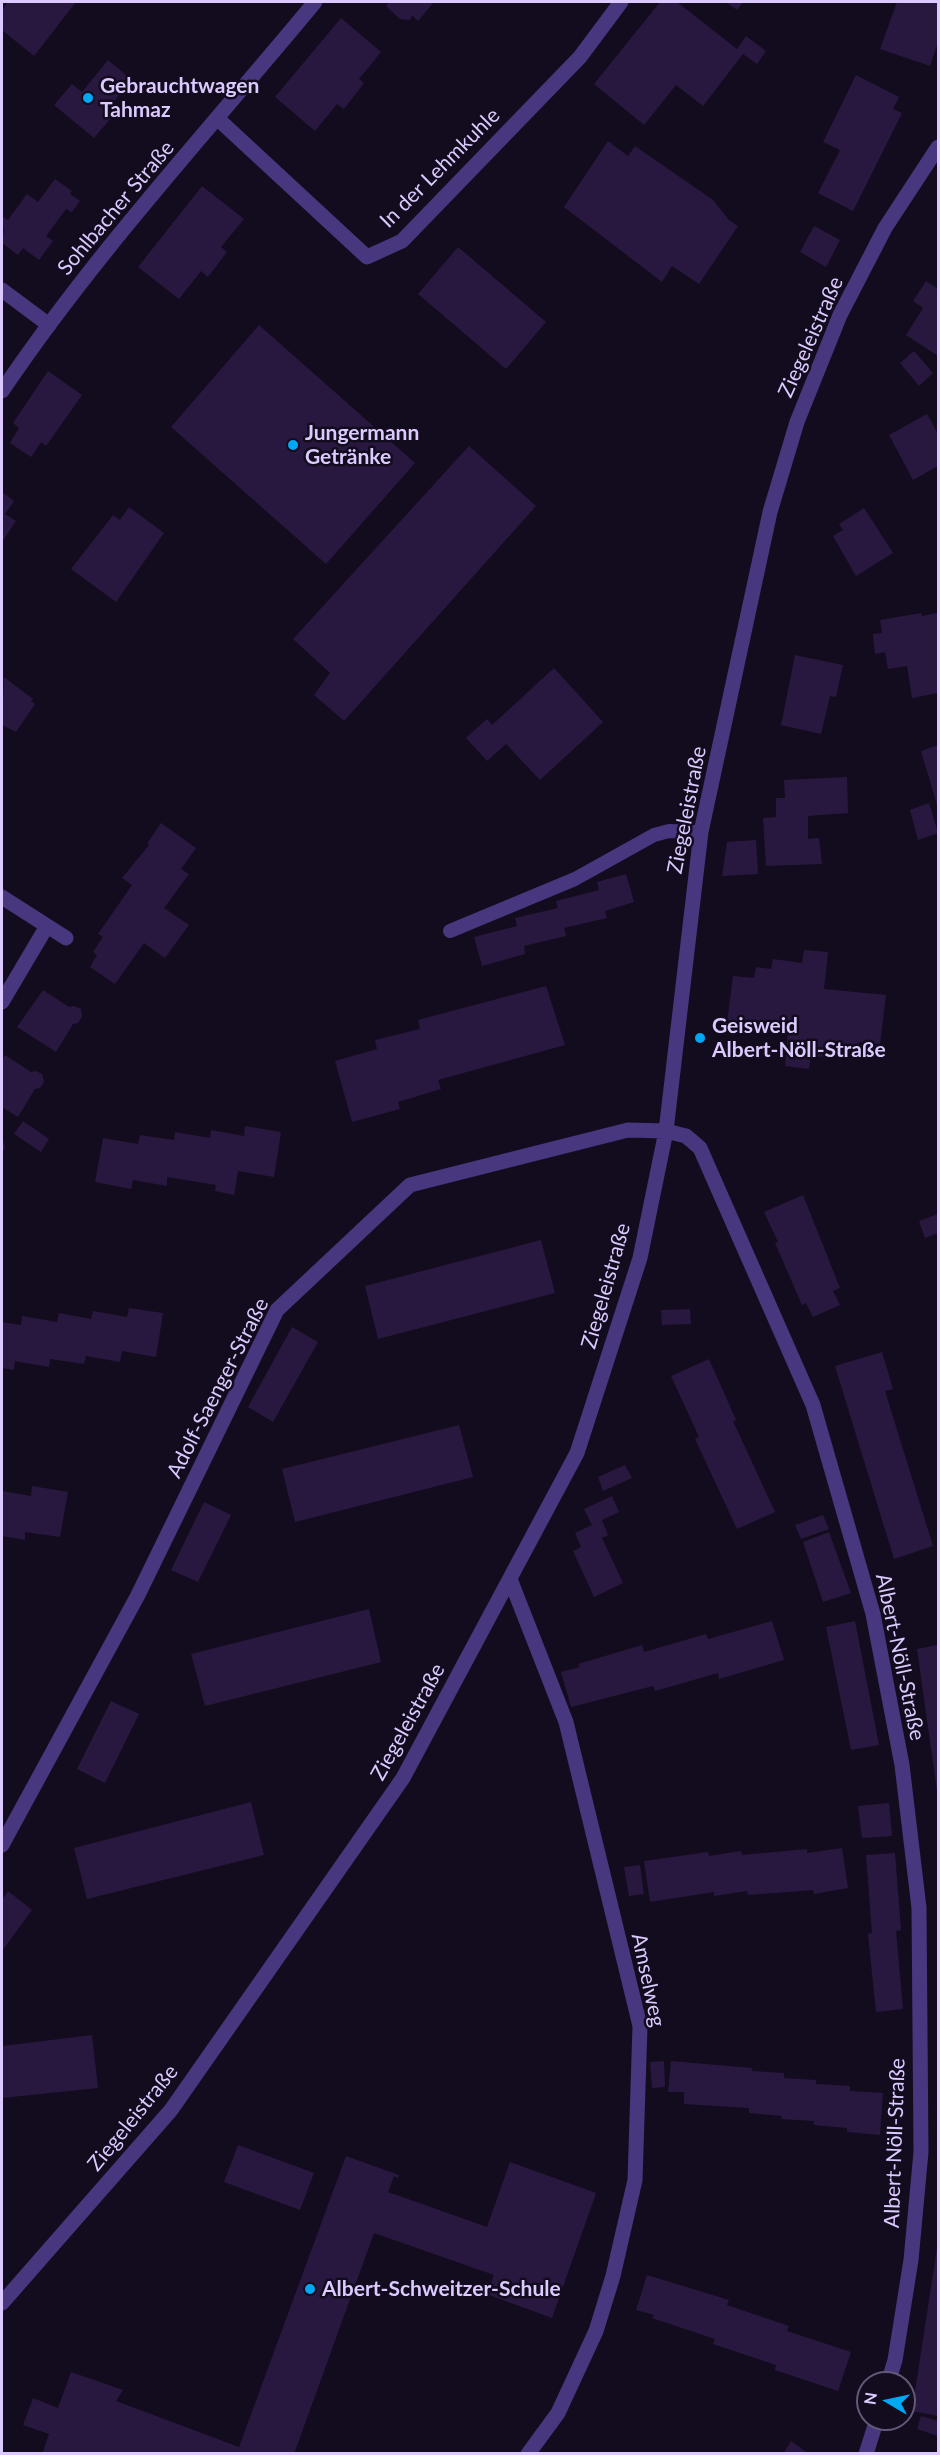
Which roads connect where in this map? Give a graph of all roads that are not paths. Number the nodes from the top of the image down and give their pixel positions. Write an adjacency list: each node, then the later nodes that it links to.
1 (315, 2): 3 (street, Sohlbacher Straße)
2 (621, 2): 3 (street, In der Lehmkuhle)
3 (218, 119): 6 (street, Sohlbacher Straße)
4 (939, 147): 8 (street, Ziegeleistraße)
5 (2, 290): 6 (street)
6 (48, 325): 7 (street, Sohlbacher Straße)
7 (2, 391)
8 (701, 832): 11 (lane); 14 (street, Ziegeleistraße)
9 (2, 897): 10 (street)
10 (47, 926): 12 (street); 13 (street)
11 (450, 931)
12 (66, 938)
13 (2, 1002)
14 (666, 1131): 15 (street, Ziegeleistraße); 16 (street, Adolf-Saenger-Straße); 18 (street, Albert-Nöll-Straße)
15 (510, 1579): 17 (street, Ziegeleistraße); 20 (street, Amselweg)
16 (2, 1845)
17 (2, 2303)
18 (892, 2371)
19 (873, 2431): 21 (street)
20 (528, 2454)
21 (866, 2454)

